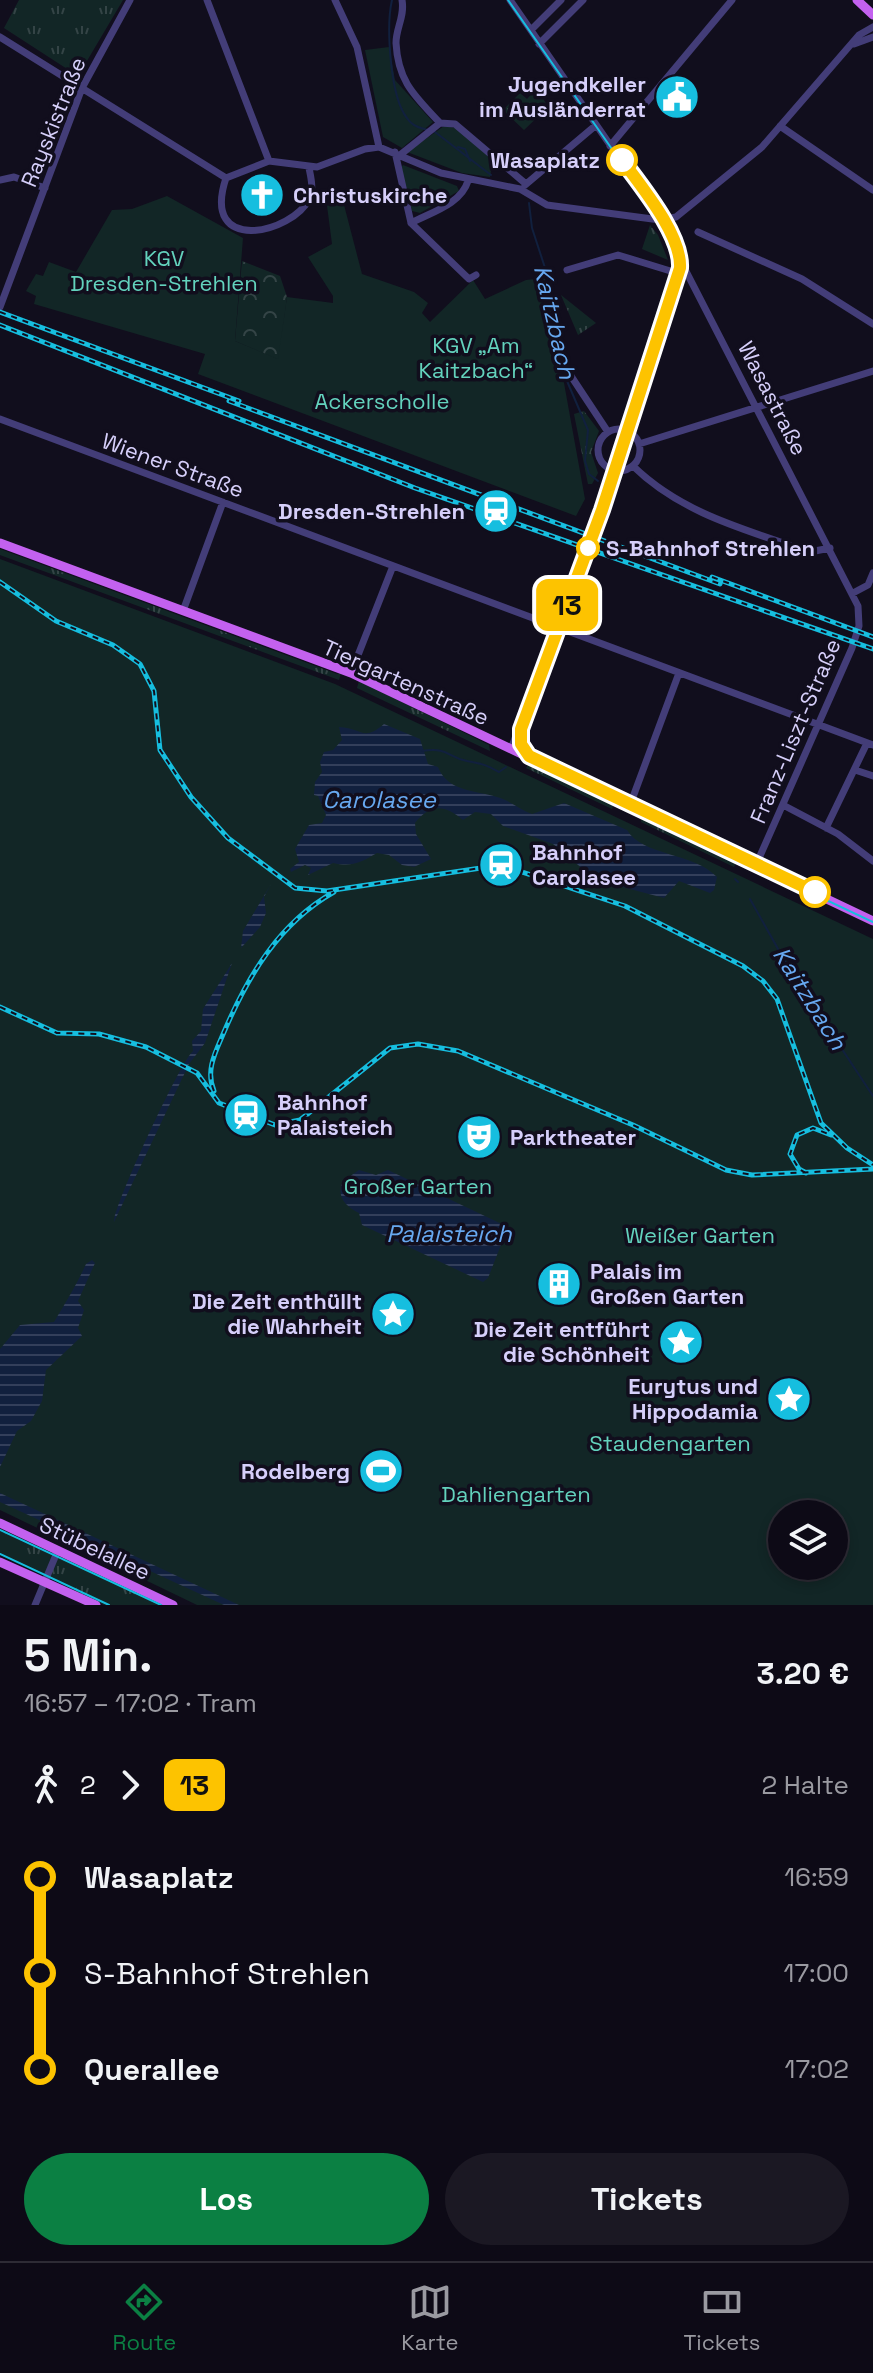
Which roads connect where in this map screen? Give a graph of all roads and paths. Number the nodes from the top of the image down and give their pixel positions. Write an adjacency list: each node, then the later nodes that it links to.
1 (130, 0): 17 (street, Rayskistraße)
2 (207, 0): 24 (street)
3 (402, 0): 20 (street)
4 (510, 0): 12 (street, Wasastraße)
5 (561, 0): 12 (street)
6 (583, 0): 15 (street)
7 (732, 0): 21 (street)
8 (857, 0): 10 (main road)
9 (337, 1): 22 (street)
10 (873, 15)
11 (873, 27): 16 (street)
12 (531, 30): 15 (street, Wasastraße)
13 (0, 37): 17 (street)
14 (873, 37): 16 (street)
15 (539, 44): 18 (street, Wasastraße)
16 (854, 44): 19 (street)
17 (82, 88): 26 (street); 31 (street, Rayskistraße)
18 (595, 126): 21 (street, Wasastraße); 29 (street)
19 (780, 126): 30 (street); 32 (street)
20 (434, 128): 23 (street); 29 (street)
21 (610, 146): 32 (street, Wasastraße)
22 (379, 147): 23 (street); 25 (street)
23 (397, 153): 28 (street); 33 (street)
24 (269, 161): 25 (street); 26 (street)
25 (309, 168): 26 (street)
26 (226, 178)
27 (0, 180): 31 (street)
28 (468, 181): 29 (street); 33 (street)
29 (522, 183): 32 (street)
30 (871, 185)
31 (45, 188): 39 (street, Rayskistraße)
32 (660, 220): 35 (street, Wasastraße)
33 (411, 223): 38 (street)
34 (698, 232): 40 (street)
35 (682, 260): 37 (street); 43 (street, Wasastraße)
36 (567, 270): 37 (street)
37 (677, 273): 45 (street)
38 (476, 275)
39 (0, 307)
40 (873, 324)
41 (873, 371): 43 (street)
42 (569, 373): 46 (street)
43 (757, 406): 47 (street); 51 (street, Wasastraße)
44 (0, 419): 49 (street, Wiener Straße)
45 (626, 430): 46 (street); 47 (street)
46 (608, 432): 48 (street)
47 (639, 444): 48 (street)
48 (633, 466): 51 (street)
49 (223, 502): 52 (street, Wiener Straße); 55 (street)
50 (0, 543): 55 (main road, Tiergartenstraße)
51 (830, 548): 54 (street, Wasastraße)
52 (393, 566): 56 (street, Wiener Straße); 57 (street)
53 (873, 573): 54 (street)
54 (853, 593): 59 (street, Franz-Liszt-Straße)
55 (183, 611): 57 (main road, Tiergartenstraße)
56 (557, 627): 58 (street, Wiener Straße); 61 (street)
57 (351, 673): 61 (main road, Tiergartenstraße)
58 (679, 673): 59 (street, Wiener Straße); 64 (street)
59 (818, 724): 60 (street, Wiener Straße); 65 (street, Franz-Liszt-Straße)
60 (870, 744): 62 (street)
61 (511, 749): 64 (main road, Tiergartenstraße)
62 (855, 770): 63 (street); 66 (street)
63 (873, 776)
64 (630, 805): 68 (main road, Tiergartenstraße)
65 (783, 805): 66 (street); 68 (street, Franz-Liszt-Straße)
66 (826, 828): 67 (street)
67 (873, 861)
68 (756, 865): 69 (main road, Tiergartenstraße)
69 (873, 921)
70 (0, 1523): 71 (main road, Stübelallee)
71 (58, 1550): 73 (street); 76 (main road, Stübelallee)
72 (0, 1562): 73 (main road)
73 (45, 1582): 74 (street); 75 (main road)
74 (35, 1605)
75 (96, 1605)
76 (173, 1605)

